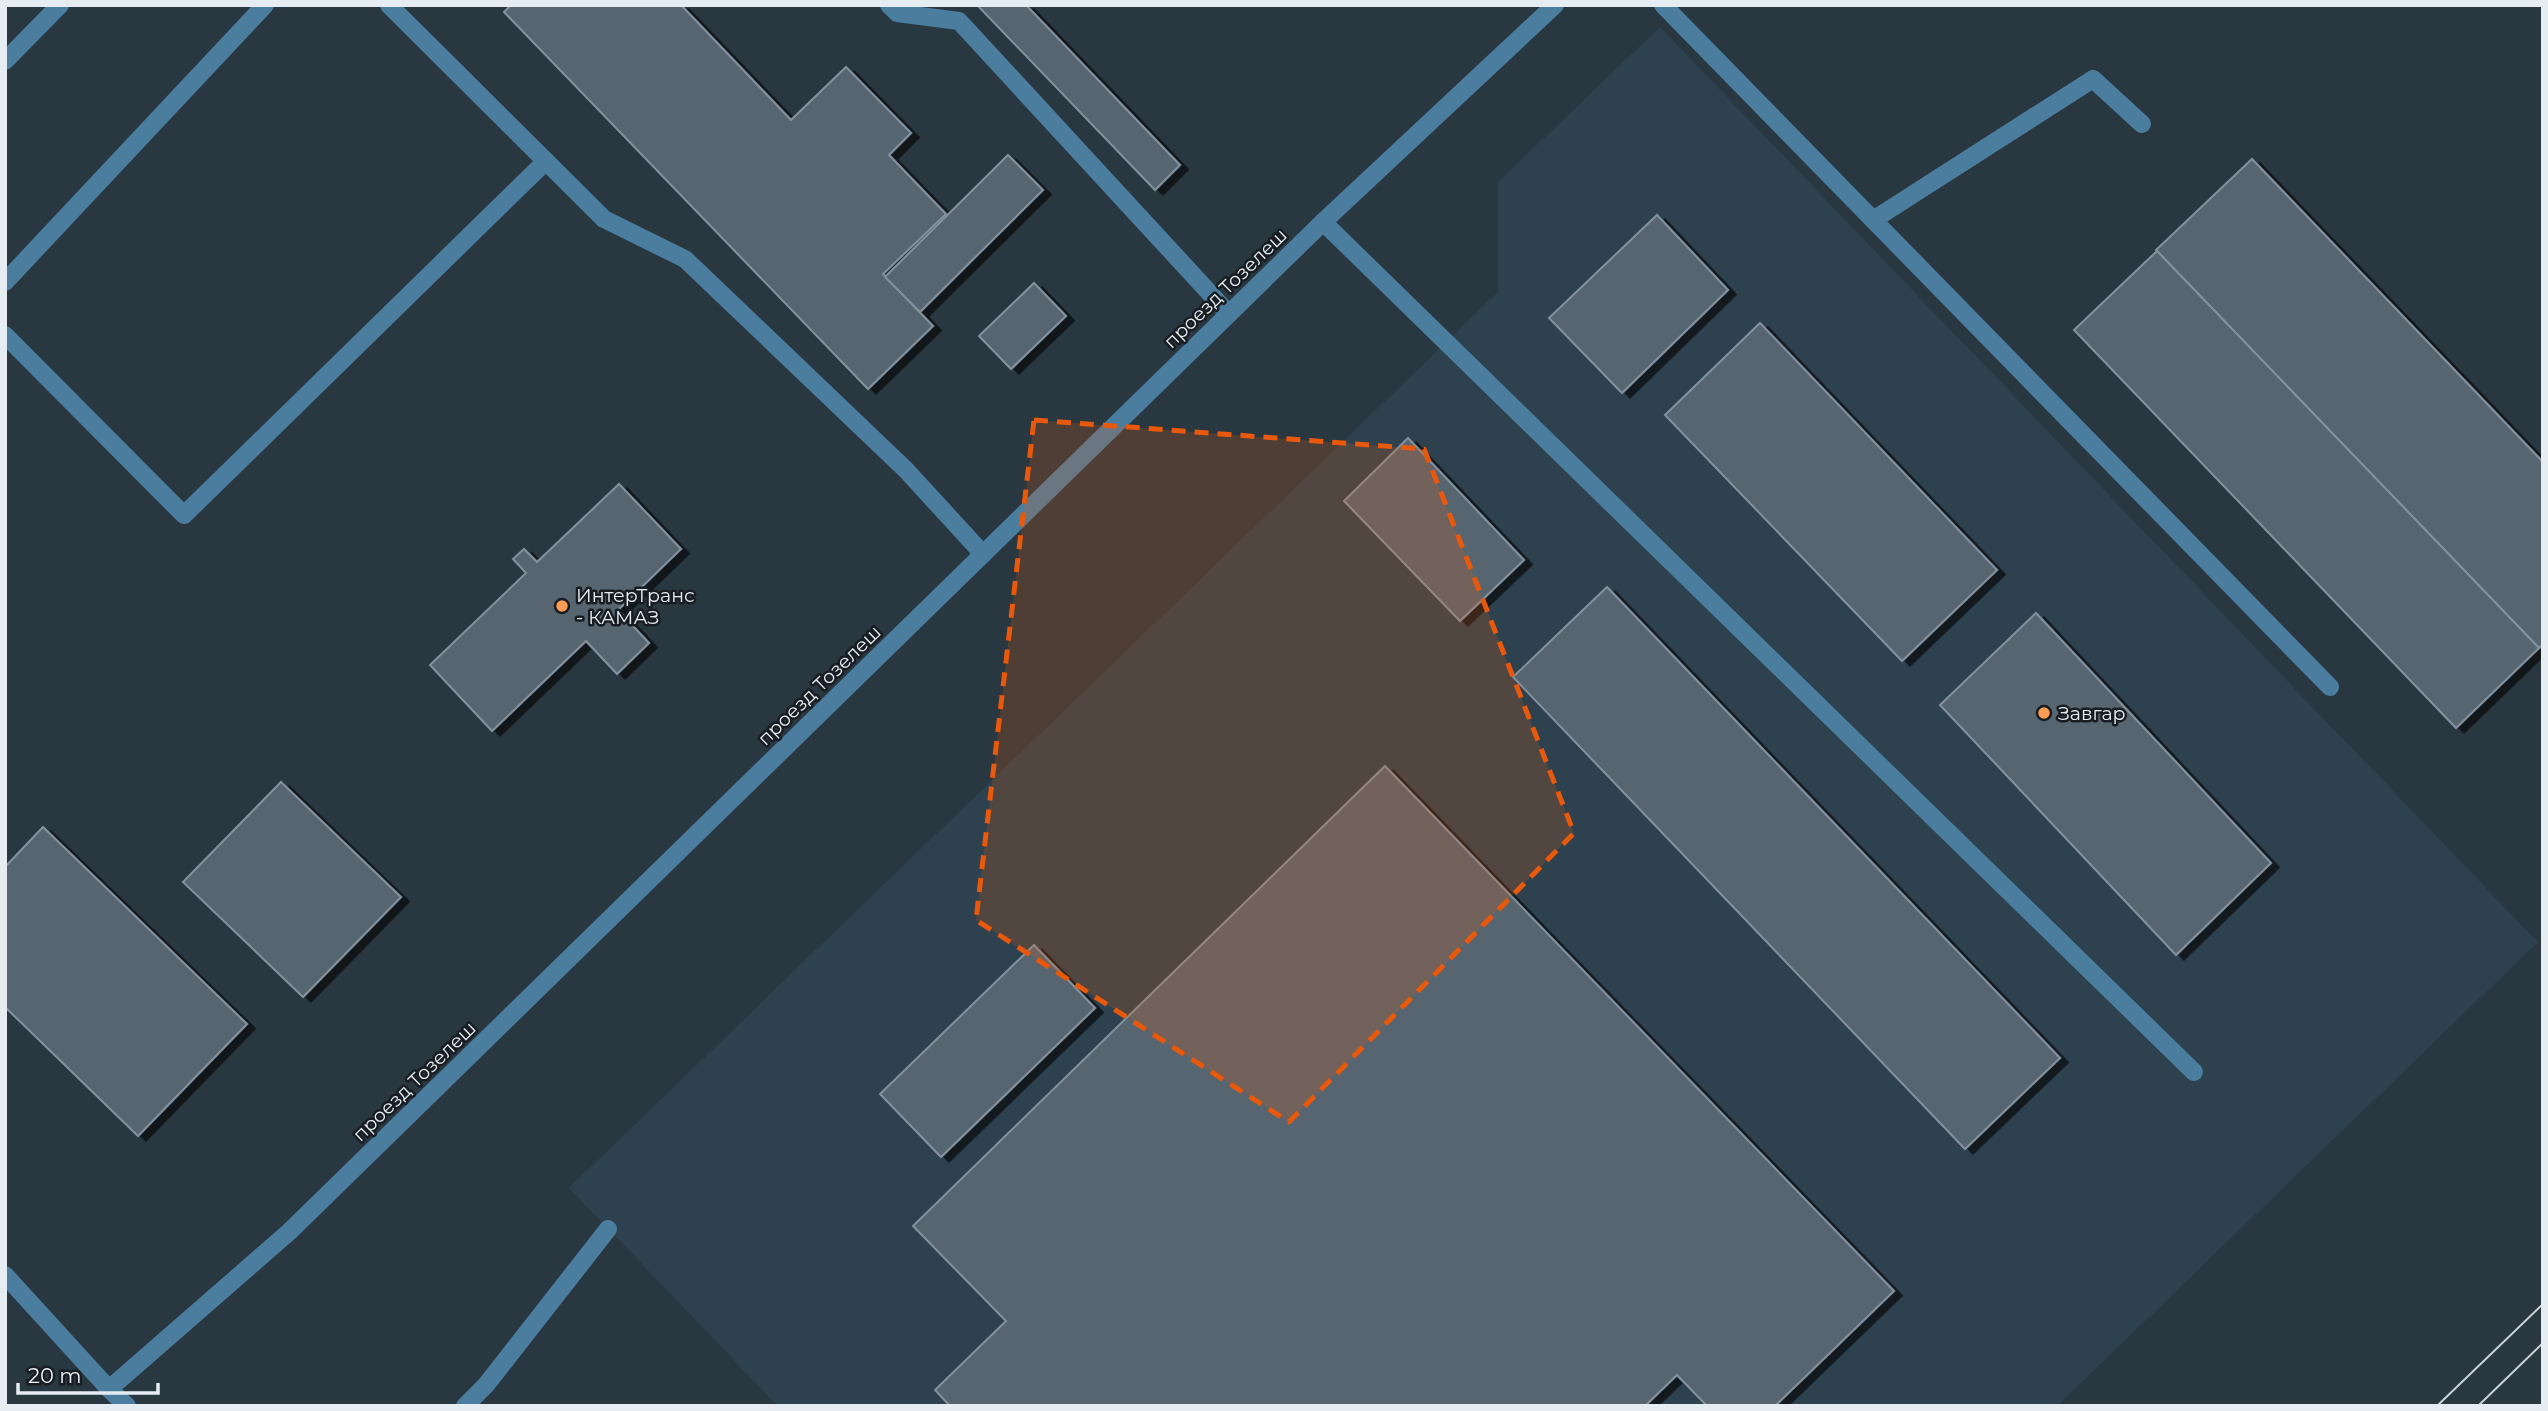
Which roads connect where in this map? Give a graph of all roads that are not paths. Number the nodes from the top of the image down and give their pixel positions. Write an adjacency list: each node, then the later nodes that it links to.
1 (60, 5): 7 (street)
2 (265, 5): 12 (street)
3 (389, 5): 9 (street)
4 (889, 5): 13 (street)
5 (1555, 5): 11 (street, проезд Тозелеш)
6 (1663, 5): 10 (street)
7 (5, 61)
8 (2142, 124): 10 (street)
9 (546, 161): 14 (street); 15 (street)
10 (1873, 220): 16 (street)
11 (1323, 222): 13 (street, проезд Тозелеш); 17 (street)
12 (5, 282)
13 (1228, 314): 15 (street, проезд Тозелеш)
14 (5, 335)
15 (983, 554): 20 (street, проезд Тозелеш)
16 (2330, 687)
17 (2194, 1072)
18 (608, 1229): 22 (street)
19 (5, 1275): 20 (street)
20 (109, 1389): 21 (street)
21 (127, 1406)
22 (465, 1406)

